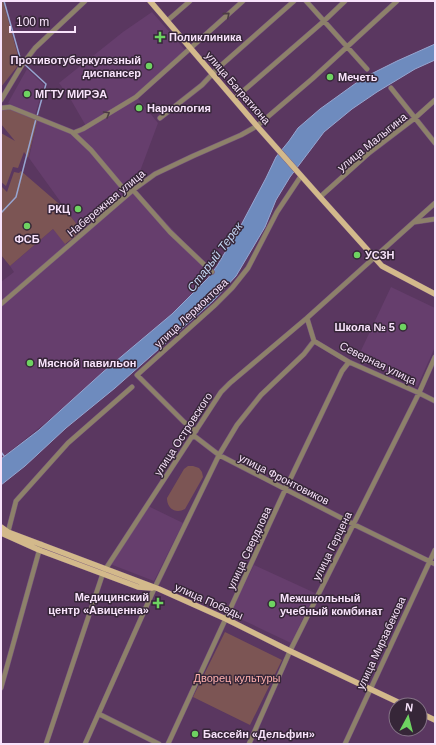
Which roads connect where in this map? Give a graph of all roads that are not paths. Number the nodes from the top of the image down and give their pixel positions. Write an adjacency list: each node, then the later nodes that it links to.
1 (85, 1): 17 (street)
2 (150, 1): 9 (main road, улица Багратиона)
3 (190, 1): 9 (street)
4 (243, 1): 12 (street, one-way to 4)
5 (294, 1): 14 (street)
6 (306, 1): 10 (street)
7 (345, 1): 10 (street)
8 (397, 1): 11 (street, Набережная улица)
9 (167, 21): 12 (main road, улица Багратиона)
10 (324, 21): 11 (street); 16 (street)
11 (347, 46): 13 (street); 22 (street, Набережная улица)
12 (190, 48): 14 (main road, улица Багратиона); 23 (street, one-way to 12)
13 (367, 69)
14 (212, 74): 16 (main road, улица Багратиона); 20 (street)
15 (391, 88): 21 (street)
16 (234, 99): 22 (main road, улица Багратиона)
17 (1, 100)
18 (435, 100): 21 (street, улица Малыгина)
19 (1, 108): 23 (street)
20 (160, 118)
21 (415, 118): 24 (street); 28 (street, улица Малыгина)
22 (257, 126): 25 (main road, улица Багратиона); 26 (street, Набережная улица)
23 (73, 133): 27 (street)
24 (435, 143)
25 (299, 174): 28 (main road); 40 (street, улица Лермонтова)
26 (133, 190): 27 (street, Набережная улица); 33 (street)
27 (128, 194): 35 (street, Набережная улица)
28 (320, 198): 32 (main road)
29 (435, 204): 31 (street, улица Островского)
30 (435, 219): 31 (street)
31 (415, 222): 32 (street, улица Островского)
32 (375, 258): 34 (main road); 36 (street, улица Островского)
33 (212, 272)
34 (435, 294)
35 (1, 304)
36 (307, 318): 37 (street); 44 (street, улица Островского)
37 (314, 341): 39 (street, Северная улица); 45 (street)
38 (435, 357): 42 (street, улица Герцена)
39 (349, 362): 42 (street, Северная улица); 46 (street, улица Свердлова)
40 (137, 375): 44 (street, улица Фронтовиков)
41 (132, 387): 49 (street)
42 (419, 392): 43 (street, Северная улица); 47 (street, улица Герцена)
43 (435, 401)
44 (195, 433): 45 (street, улица Фронтовиков); 55 (street, улица Островского)
45 (219, 455): 46 (street, улица Фронтовиков); 56 (street)
46 (285, 490): 47 (street, улица Фронтовиков); 57 (street, улица Свердлова)
47 (353, 524): 53 (street, улица Фронтовиков); 58 (street, улица Герцена)
48 (1, 527): 49 (main road, улица Победы)
49 (8, 532): 51 (main road, улица Победы)
50 (1, 533): 51 (main road, улица Победы)
51 (40, 547): 55 (main road, улица Победы); 59 (street)
52 (435, 550): 53 (street, улица Мирзабекова)
53 (430, 562): 54 (street, улица Фронтовиков); 60 (street, улица Мирзабекова)
54 (435, 564)
55 (104, 571): 56 (main road, улица Победы); 63 (street, улица Островского)
56 (155, 588): 57 (main road, улица Победы); 62 (street)
57 (226, 619): 58 (main road, улица Победы); 66 (street, улица Свердлова)
58 (290, 651): 60 (main road, улица Победы); 67 (street, улица Герцена)
59 (1, 688)
60 (370, 689): 61 (main road, улица Победы); 68 (street, улица Мирзабекова)
61 (388, 698)
62 (99, 714): 64 (street); 65 (street)
63 (46, 744)
64 (85, 744)
65 (159, 744)
66 (168, 744)
67 (249, 744)
68 (345, 744)

